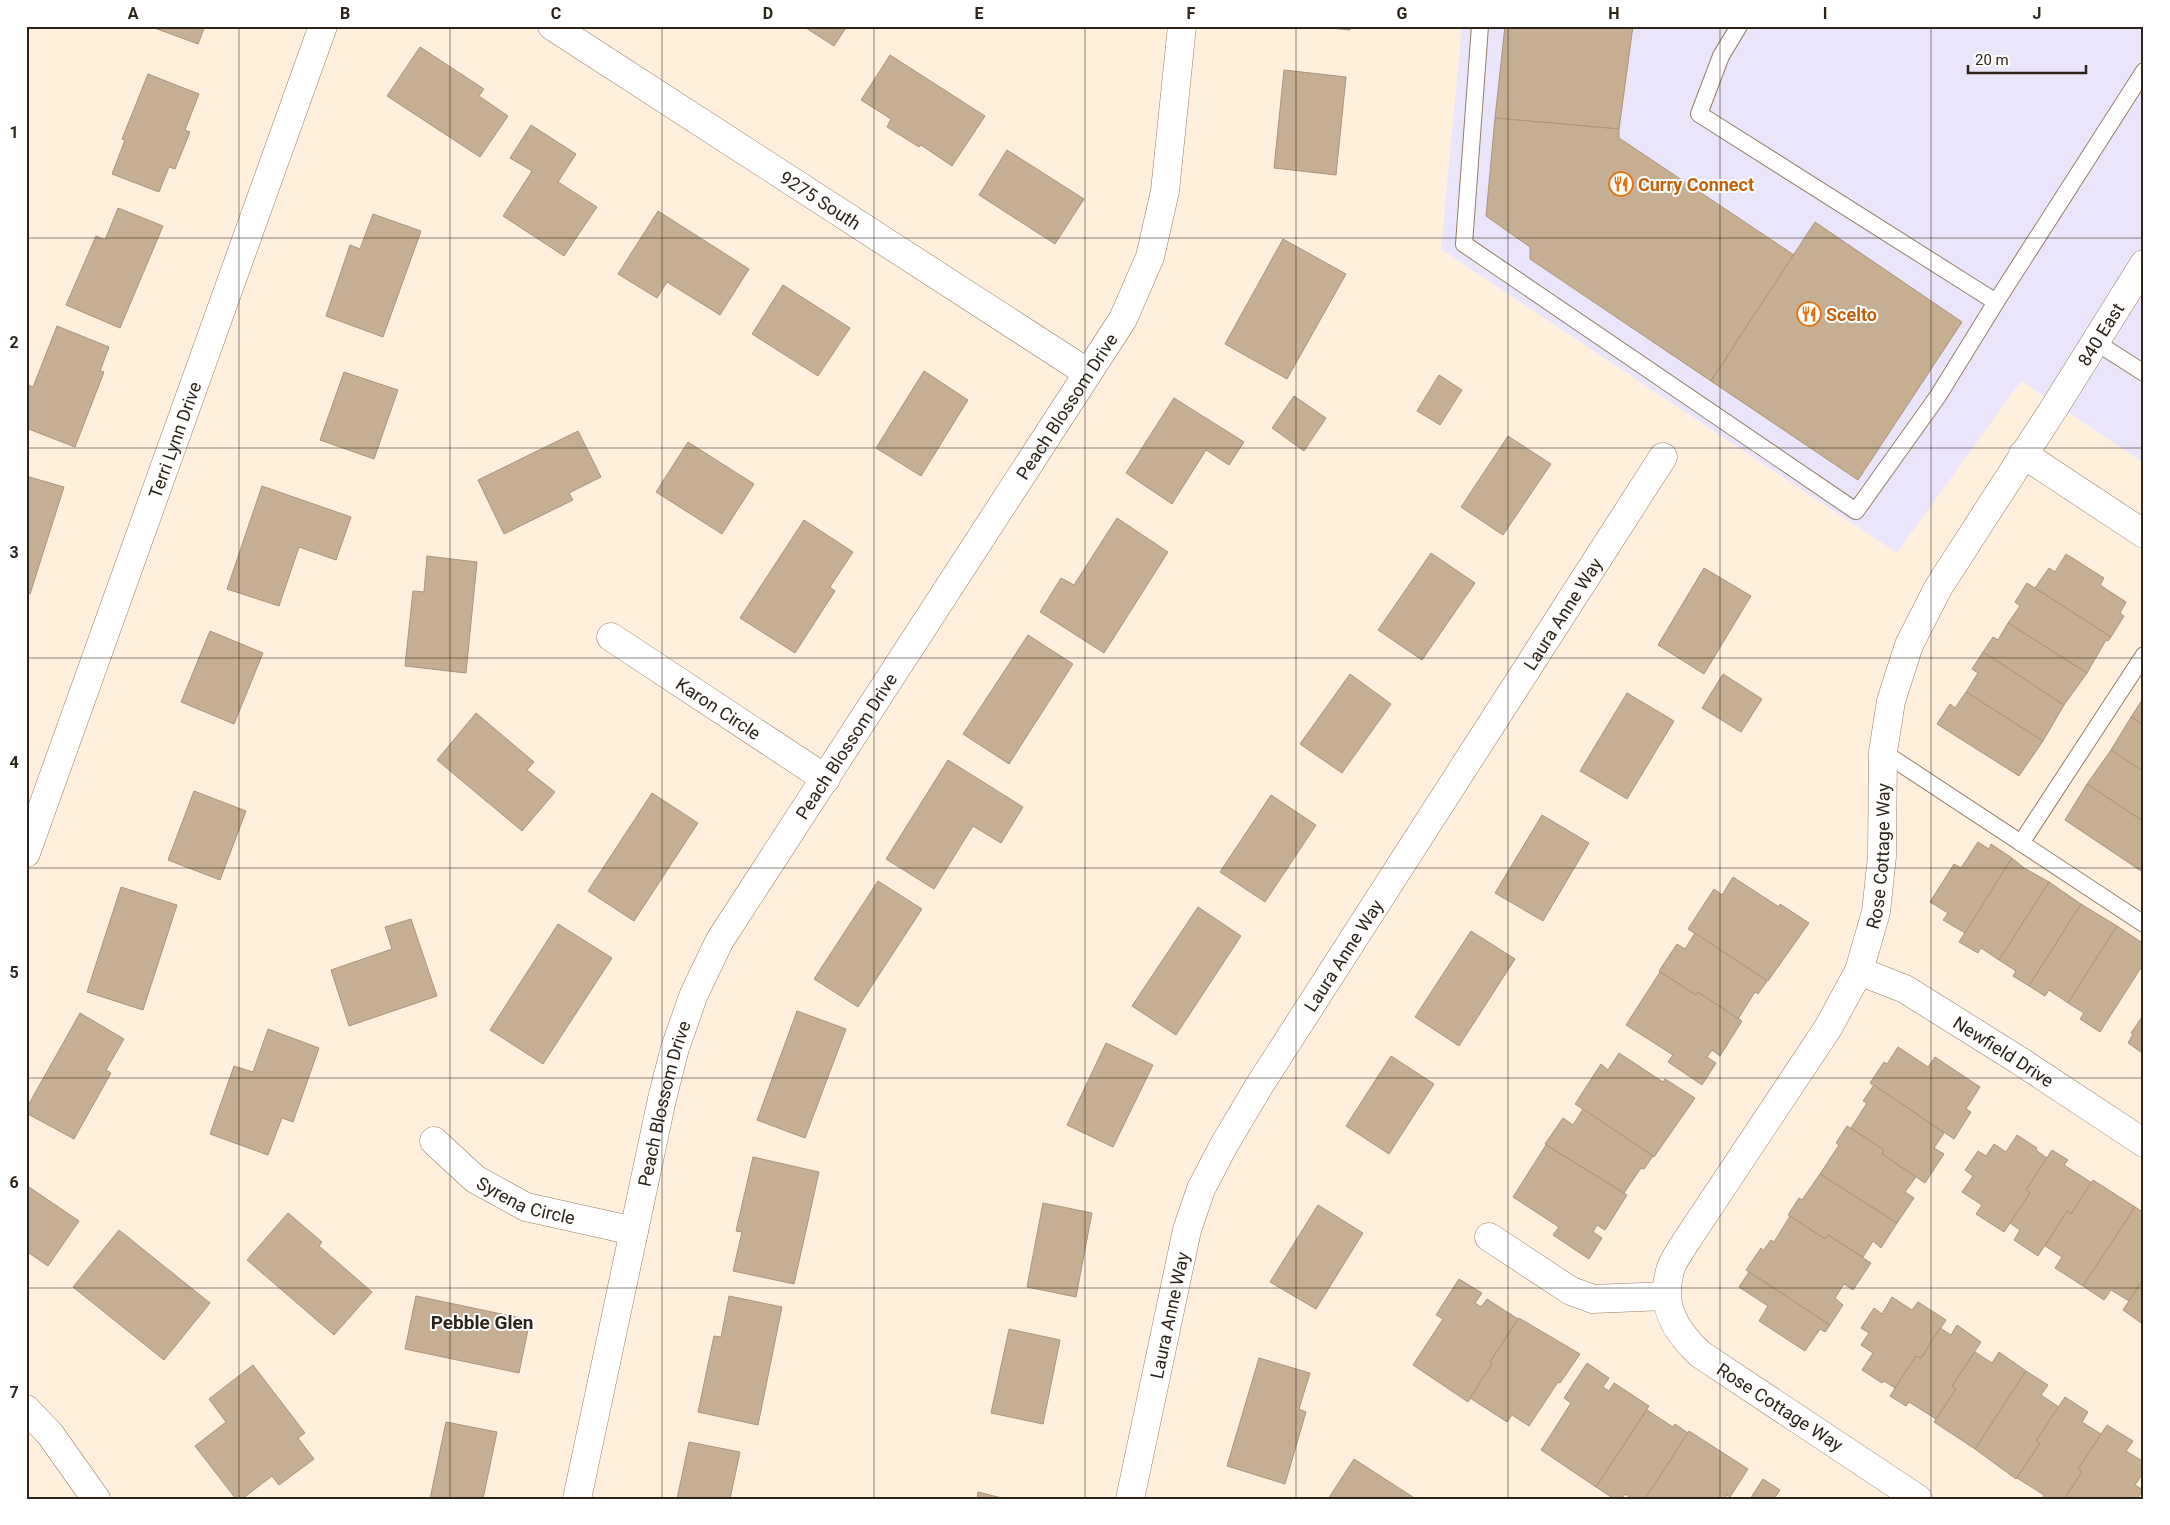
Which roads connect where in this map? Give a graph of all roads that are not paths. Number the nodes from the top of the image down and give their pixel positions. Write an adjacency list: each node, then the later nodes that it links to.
1 (323, 26): 21 (street, Terri Lynn Drive)
2 (552, 26): 10 (street, 9275 South)
3 (1182, 26): 10 (street, Peach Blossom Drive)
4 (1480, 26): 8 (lane)
5 (1739, 26): 8 (lane)
6 (2144, 71): 8 (lane)
7 (2144, 264): 9 (street, 840 East)
8 (1996, 302)
9 (2094, 341): 11 (lane); 12 (street, 840 East)
10 (1088, 373): 19 (street, Peach Blossom Drive)
11 (2144, 373)
12 (2056, 405): 13 (street, Rose Cottage Way)
13 (2023, 454): 15 (street); 18 (street, Rose Cottage Way)
14 (1663, 457): 32 (street, Laura Anne Way)
15 (2144, 534)
16 (611, 637): 19 (street, Karon Circle)
17 (2144, 655): 20 (lane)
18 (1883, 752): 20 (lane); 23 (street, Rose Cottage Way)
19 (826, 779): 26 (street, Peach Blossom Drive)
20 (2022, 843): 22 (lane)
21 (26, 854)
22 (2144, 924)
23 (1859, 971): 25 (street, Newfield Drive); 28 (street, Rose Cottage Way)
24 (434, 1141): 26 (street, Syrena Circle)
25 (2144, 1143)
26 (634, 1230): 31 (street, Peach Blossom Drive)
27 (1489, 1237): 28 (street)
28 (1666, 1296): 33 (street, Rose Cottage Way)
29 (26, 1409): 30 (street)
30 (96, 1499)
31 (577, 1499)
32 (1130, 1499)
33 (1918, 1499)

